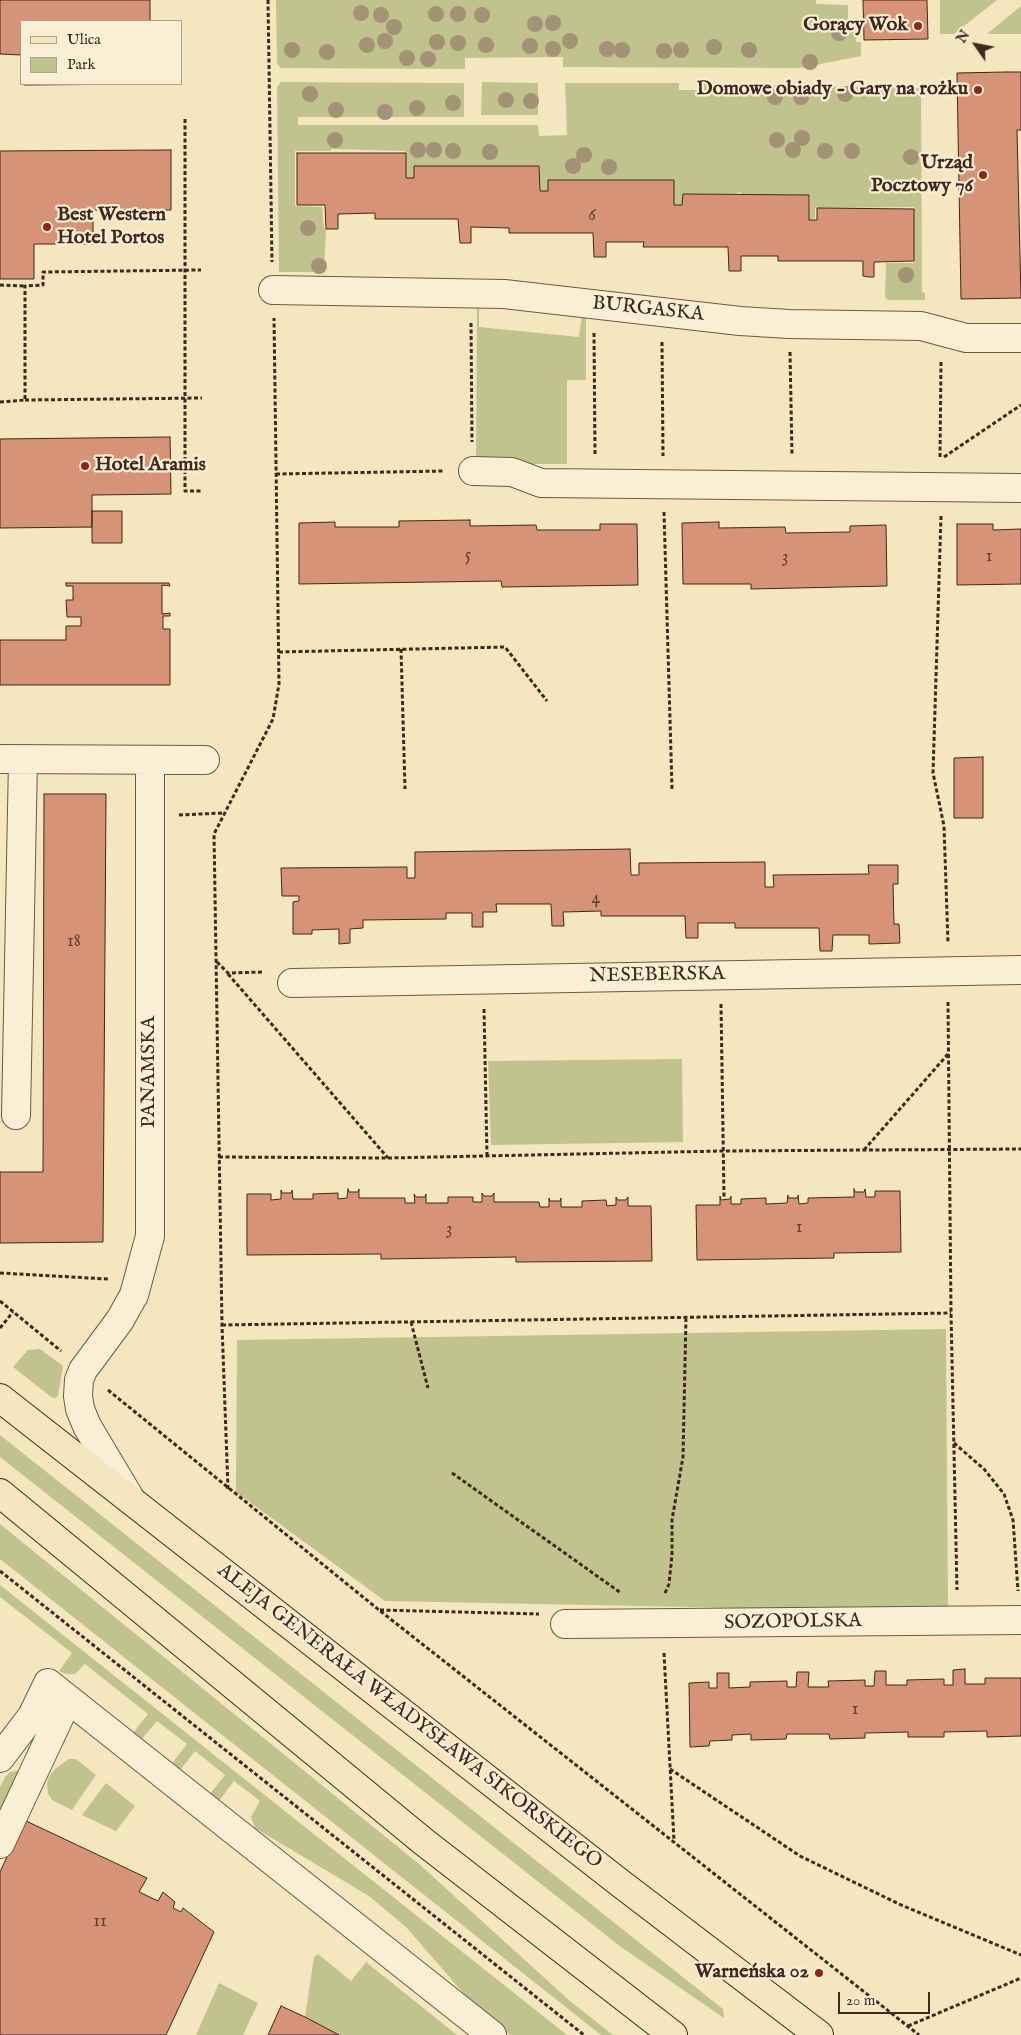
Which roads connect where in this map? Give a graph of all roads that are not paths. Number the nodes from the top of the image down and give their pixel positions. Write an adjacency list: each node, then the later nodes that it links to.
1 (273, 290): 2 (street, BURGASKA)
2 (1021, 338)
3 (473, 471): 4 (street)
4 (1021, 488)
5 (12, 760): 7 (street); 10 (street)
6 (205, 760): 7 (street)
7 (150, 761): 13 (street, PANAMSKA)
8 (1021, 970): 9 (street, NESEBERSKA)
9 (292, 983)
10 (16, 1115)
11 (0, 1398): 13 (main road, ALEJA GENERAŁA WŁADYSŁAWA SIKORSKIEGO)
12 (0, 1493): 20 (main road)
13 (131, 1500): 21 (main road, ALEJA GENERAŁA WŁADYSŁAWA SIKORSKIEGO)
14 (1020, 1620): 15 (street, SOZOPOLSKA)
15 (565, 1624)
16 (68, 1699): 17 (street); 18 (street); 19 (street)
17 (0, 1758)
18 (0, 1844)
19 (492, 2035)
20 (673, 2035)
21 (819, 2035)

